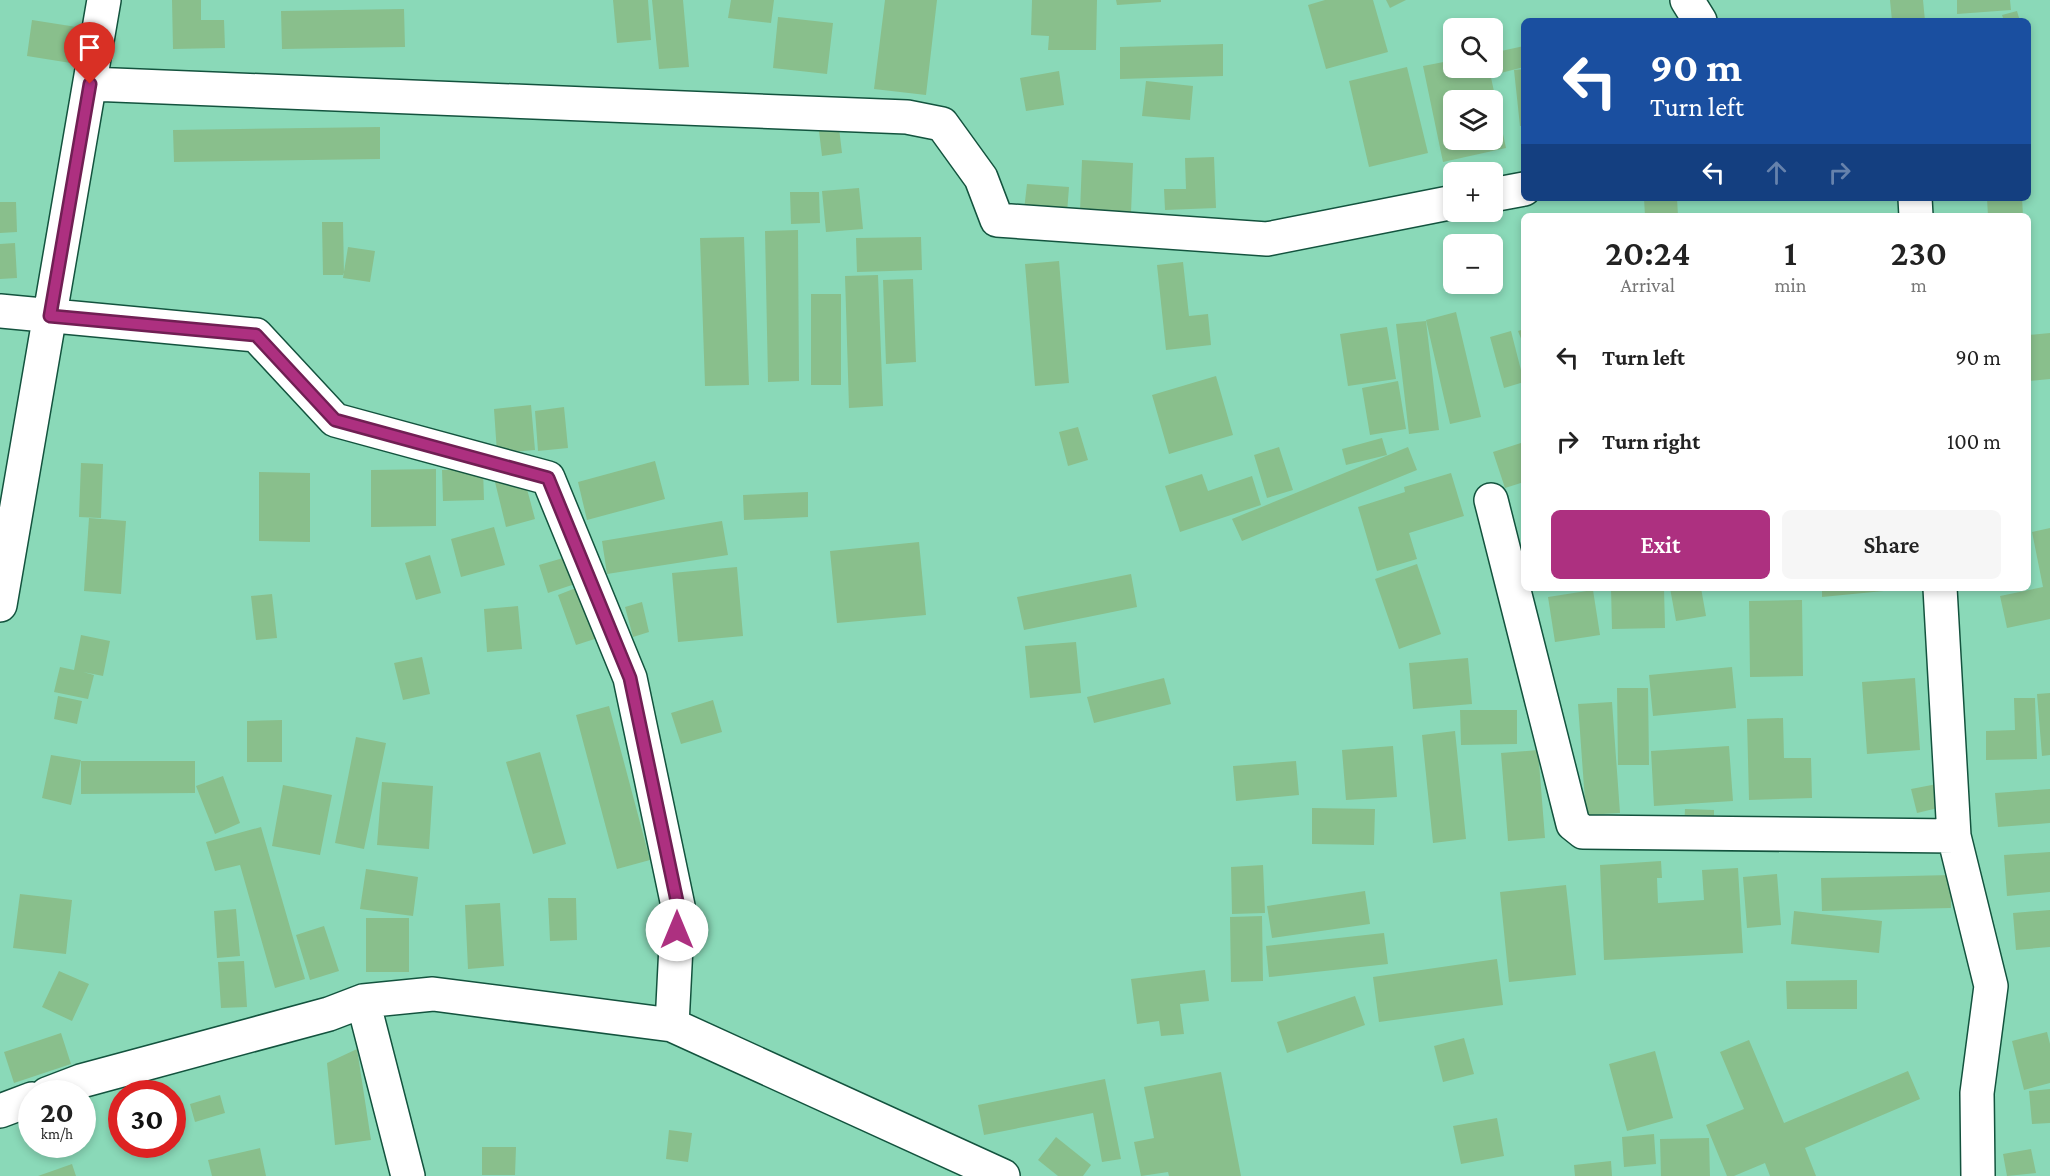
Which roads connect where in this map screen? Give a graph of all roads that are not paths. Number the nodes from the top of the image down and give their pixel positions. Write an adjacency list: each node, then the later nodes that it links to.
1 (104, 0): 4 (street)
2 (1686, 0): 3 (street)
3 (1698, 18)
4 (90, 84): 7 (street); 9 (street)
5 (1521, 190): 6 (street)
6 (1503, 193)
7 (1443, 204)
8 (0, 311): 9 (street)
9 (50, 316): 12 (street); 15 (street)
10 (1491, 500): 13 (street)
11 (1940, 591): 13 (street)
12 (0, 605)
13 (1954, 836): 21 (street)
14 (363, 1001): 15 (street); 16 (street); 19 (street)
15 (672, 1025): 20 (street)
16 (85, 1080)
17 (18, 1105): 18 (street)
18 (0, 1111)
19 (408, 1176)
20 (1003, 1176)
21 (1978, 1176)

